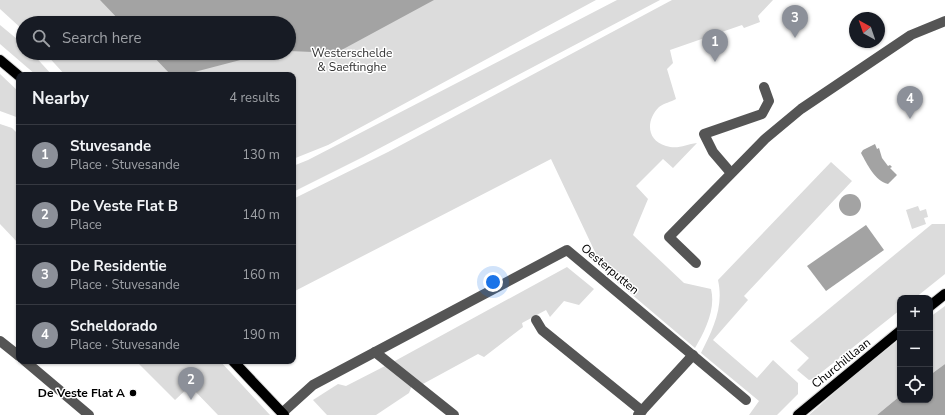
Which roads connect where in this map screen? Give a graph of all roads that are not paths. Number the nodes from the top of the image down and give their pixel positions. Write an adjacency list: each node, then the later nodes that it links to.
1 (945, 21): 5 (street)
2 (0, 60): 3 (main road)
3 (16, 73)
4 (764, 87): 5 (street)
5 (731, 173): 6 (street)
6 (696, 263)
7 (945, 294): 8 (main road)
8 (933, 304)
9 (536, 320): 18 (street)
10 (897, 333): 22 (main road, Churchilllaan)
11 (0, 341): 13 (street)
12 (375, 352): 14 (street, Oesterputten); 19 (street, Oesterputten); 21 (street)
13 (16, 354)
14 (693, 355): 17 (street, Oesterputten); 18 (street)
15 (28, 364): 20 (street)
16 (236, 364): 19 (main road)
17 (746, 400)
18 (640, 413)
19 (283, 414)
20 (89, 415)
21 (454, 415)
22 (798, 415)

